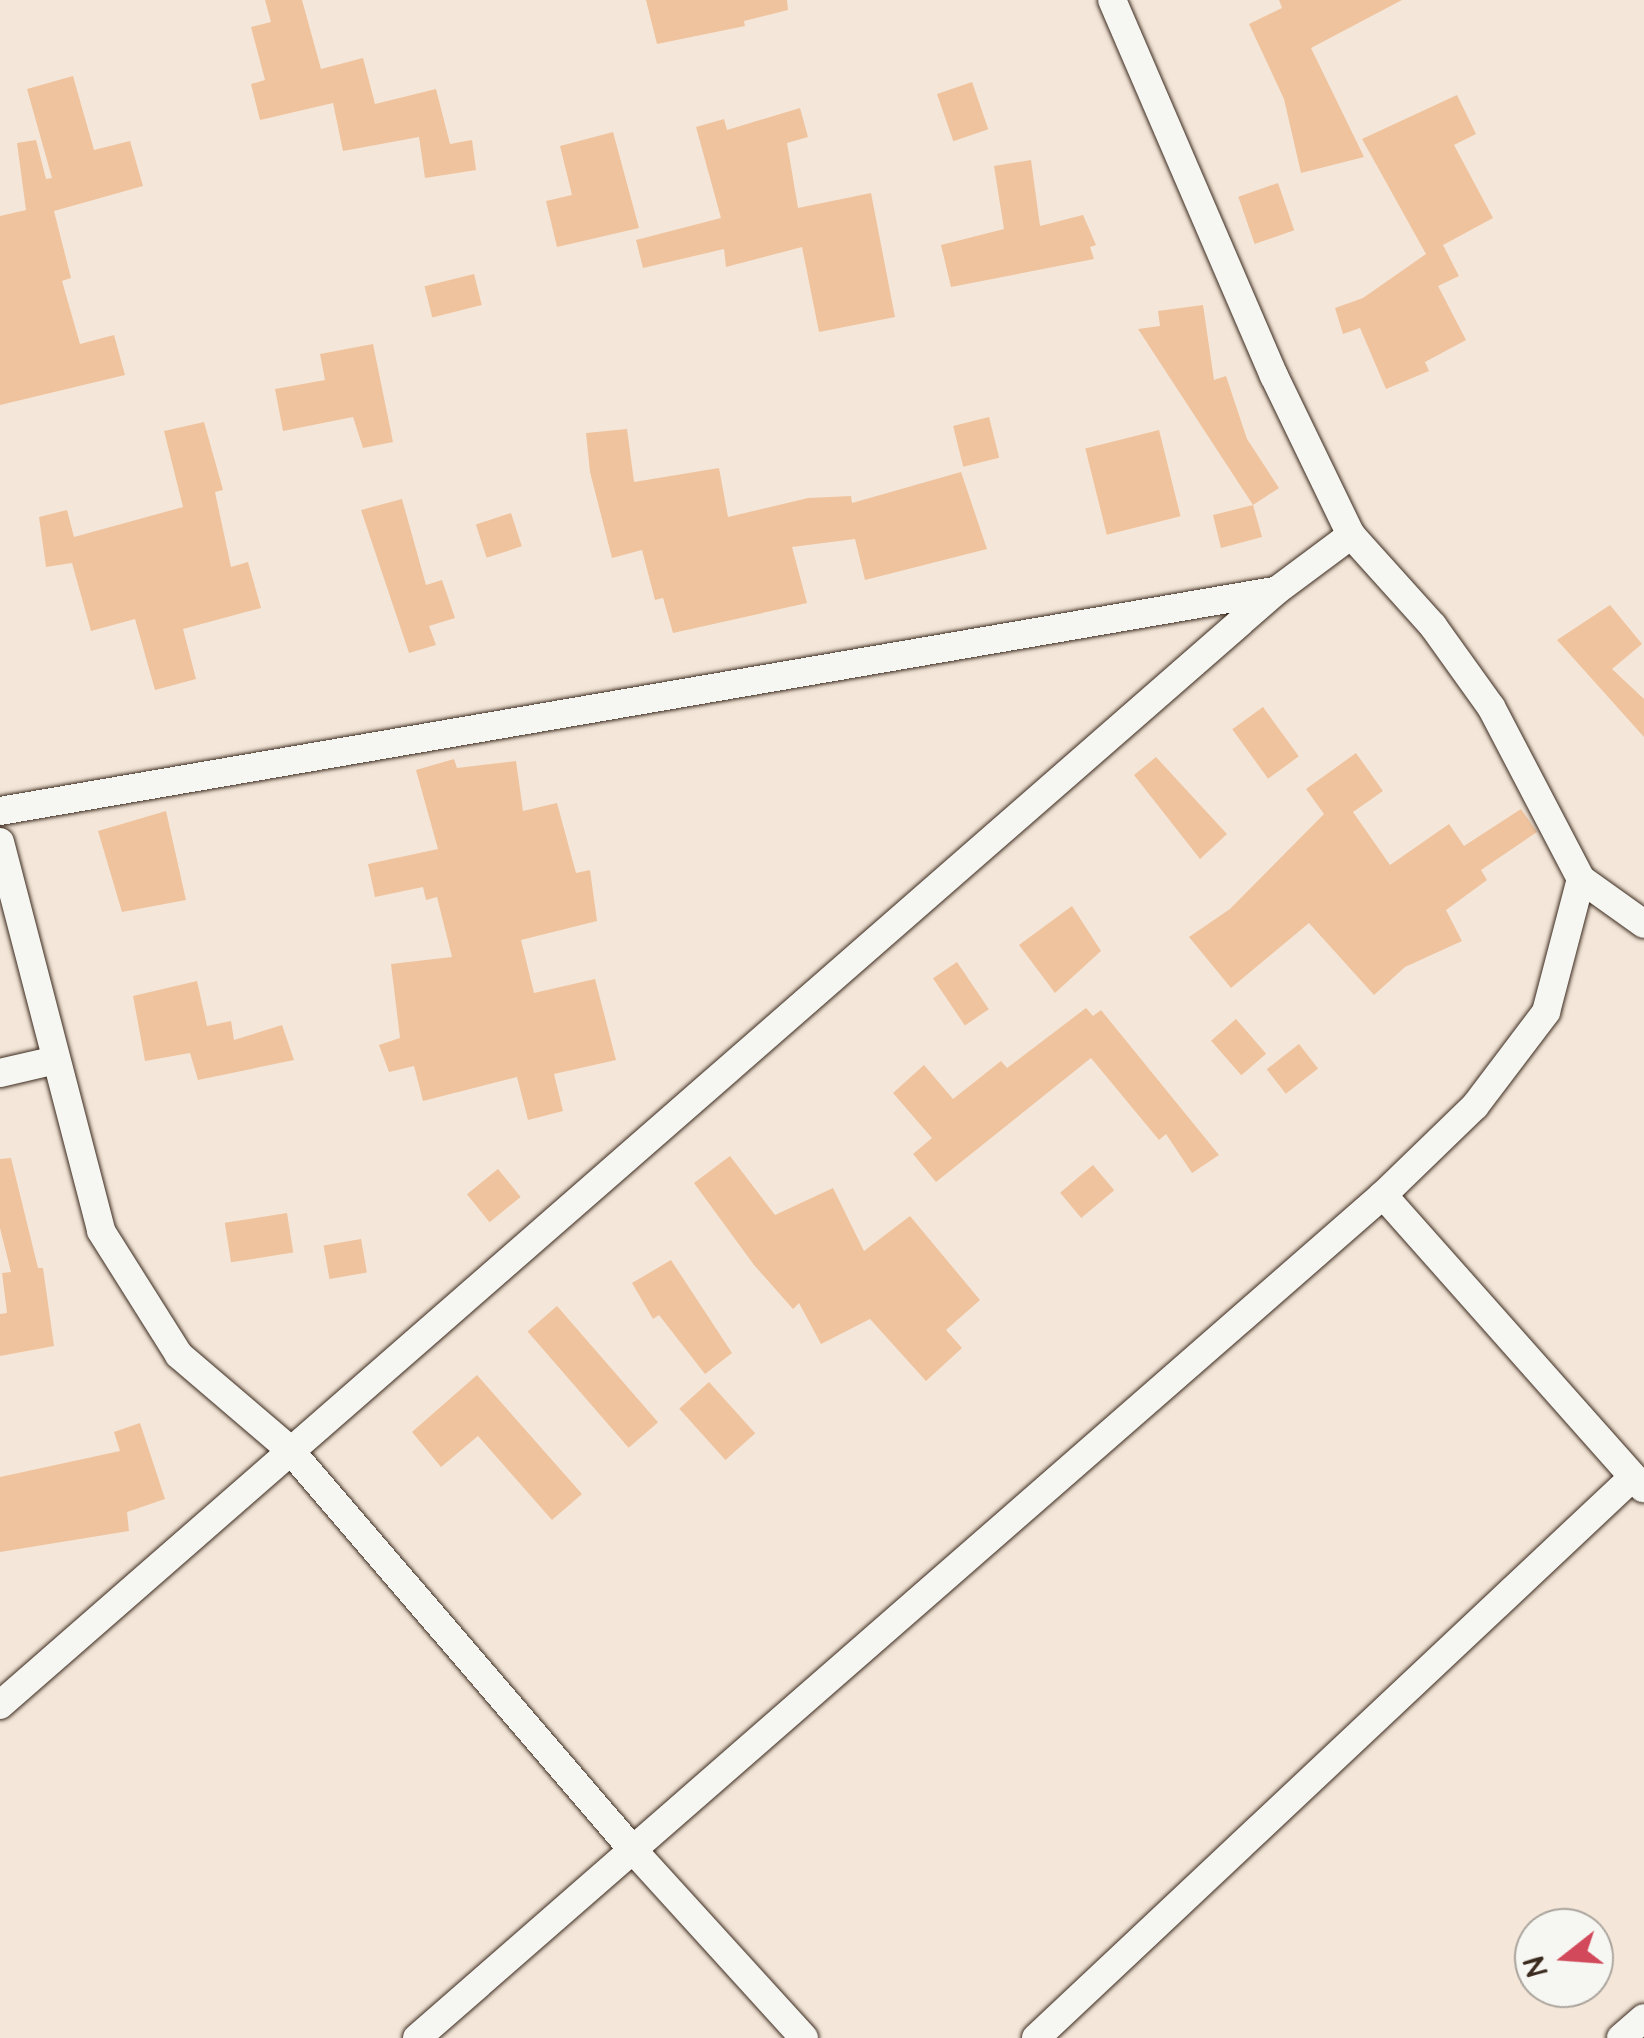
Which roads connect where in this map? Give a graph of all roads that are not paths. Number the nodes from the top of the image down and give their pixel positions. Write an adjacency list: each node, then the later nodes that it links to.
1 (1112, 0): 2 (street)
2 (1351, 535): 3 (street); 6 (street)
3 (1276, 591): 4 (street); 11 (street)
4 (0, 811)
5 (0, 842): 8 (street)
6 (1581, 878): 7 (street); 10 (street)
7 (1644, 924)
8 (56, 1060): 9 (street); 11 (street)
9 (0, 1073)
10 (1384, 1195): 12 (street); 14 (street)
11 (289, 1449): 13 (street); 14 (street)
12 (1638, 1483): 18 (street)
13 (0, 1705)
14 (633, 1850): 16 (street); 17 (street)
15 (1644, 2018): 19 (street)
16 (417, 2038)
17 (804, 2038)
18 (1036, 2038)
19 (1621, 2038)

